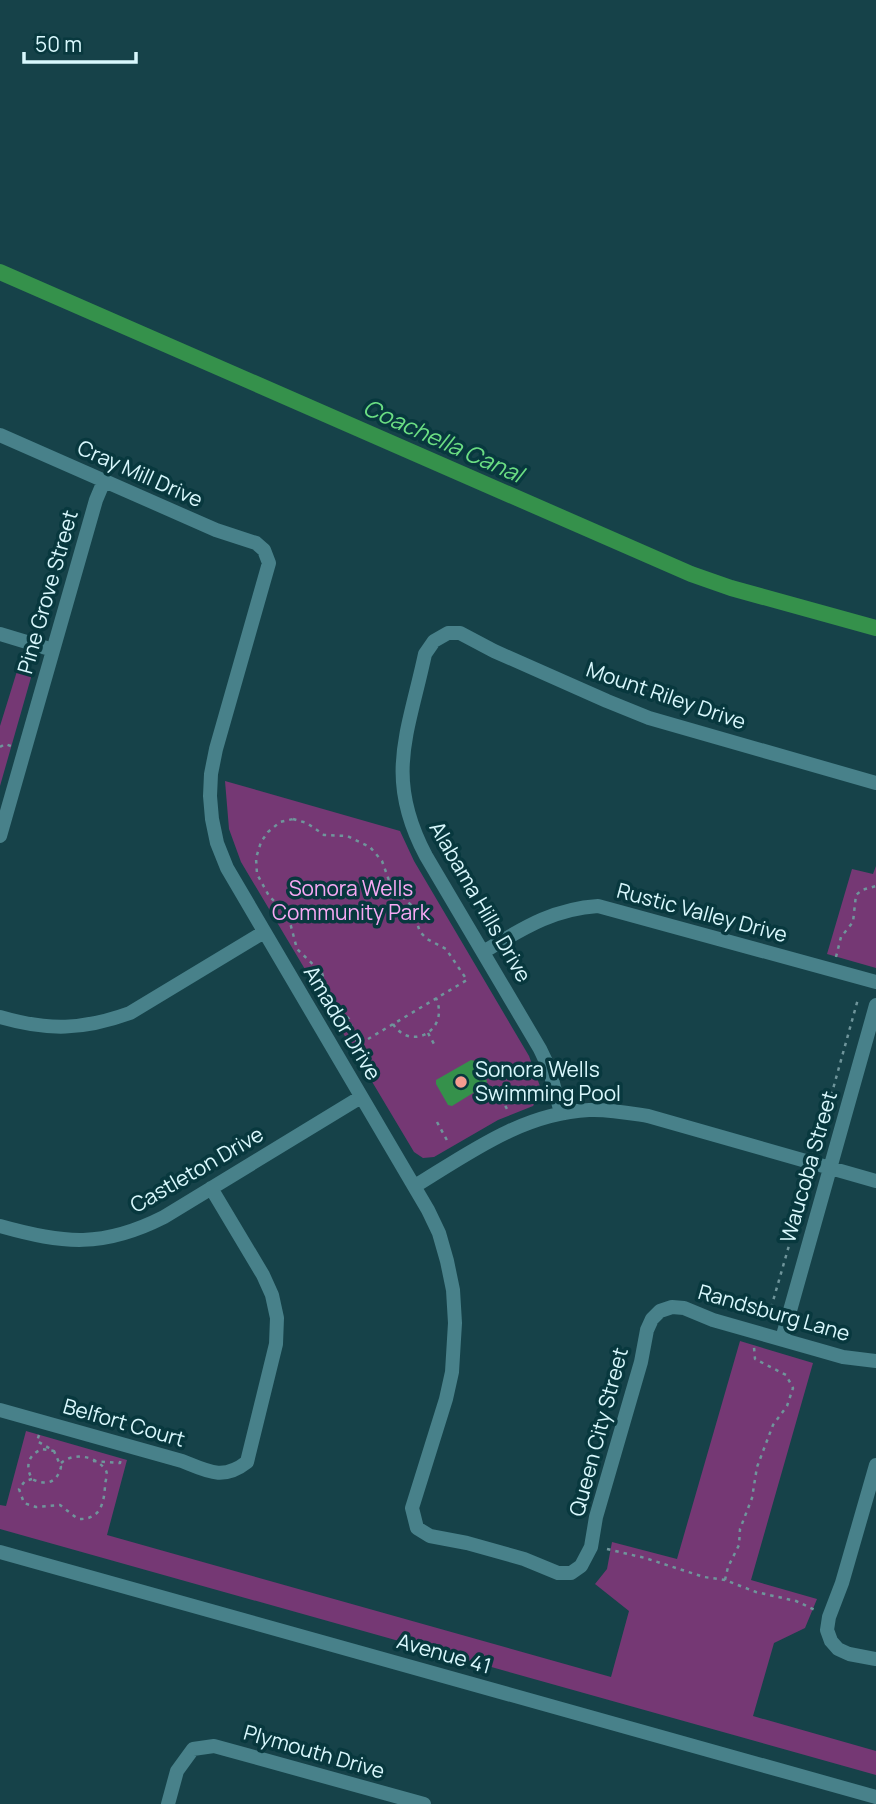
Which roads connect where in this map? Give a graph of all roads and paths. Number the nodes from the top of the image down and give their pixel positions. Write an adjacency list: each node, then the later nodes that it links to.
1 (0, 435): 2 (street, Cray Mill Drive)
2 (104, 481): 3 (street, Cray Mill Drive); 6 (street, Pine Grove Street)
3 (264, 550): 15 (street, Amador Drive)
4 (448, 633): 11 (street, Mount Riley Drive); 16 (street, Alabama Hills Drive)
5 (0, 634): 6 (street)
6 (53, 650): 12 (street, Pine Grove Street)
7 (1, 740): 8 (path)
8 (5, 744): 9 (path); 10 (path)
9 (12, 746)
10 (0, 747)
11 (876, 783)
12 (2, 820): 13 (street, Pine Grove Street)
13 (0, 836)
14 (876, 886): 17 (path)
15 (264, 932): 22 (street); 27 (street, Amador Drive)
16 (483, 952): 18 (street, Rustic Valley Drive); 29 (street, Alabama Hills Drive)
17 (836, 957)
18 (876, 982)
19 (436, 998): 23 (path); 23 (path); 24 (path)
20 (858, 999): 31 (path)
21 (876, 1005): 33 (street, Waucoba Street)
22 (0, 1017)
23 (393, 1024): 24 (path)
24 (428, 1033): 25 (path)
25 (434, 1044)
26 (497, 1091): 28 (path)
27 (361, 1097): 36 (street, Amador Drive); 37 (street, Castleton Drive)
28 (507, 1109)
29 (561, 1113): 33 (street); 36 (street)
30 (437, 1122): 32 (path)
31 (808, 1143)
32 (449, 1144)
33 (831, 1167): 35 (street); 41 (street, Waucoba Street)
34 (798, 1177): 40 (path)
35 (876, 1181)
36 (415, 1186): 56 (street, Amador Drive)
37 (211, 1188): 38 (street, Castleton Drive); 44 (street, Belfort Court)
38 (0, 1226)
39 (660, 1311): 41 (street, Randsburg Lane); 56 (street, Queen City Street)
40 (760, 1314)
41 (782, 1339): 43 (street, Randsburg Lane)
42 (755, 1346): 57 (path)
43 (876, 1362)
44 (0, 1410)
45 (39, 1435): 46 (path)
46 (54, 1451): 49 (path); 51 (path)
47 (121, 1459): 48 (path)
48 (93, 1461): 49 (path); 52 (path)
49 (61, 1463): 51 (path)
50 (876, 1465): 59 (street)
51 (32, 1479): 52 (path)
52 (60, 1505): 53 (path)
53 (58, 1510)
54 (606, 1549): 57 (path)
55 (0, 1552): 61 (street, Avenue 41)
56 (581, 1566)
57 (725, 1580): 58 (path)
58 (816, 1609)
59 (876, 1659)
60 (370, 1797): 62 (street, Plymouth Drive); 63 (street, Plymouth Drive)
61 (876, 1797)
62 (168, 1804)
63 (424, 1804)

